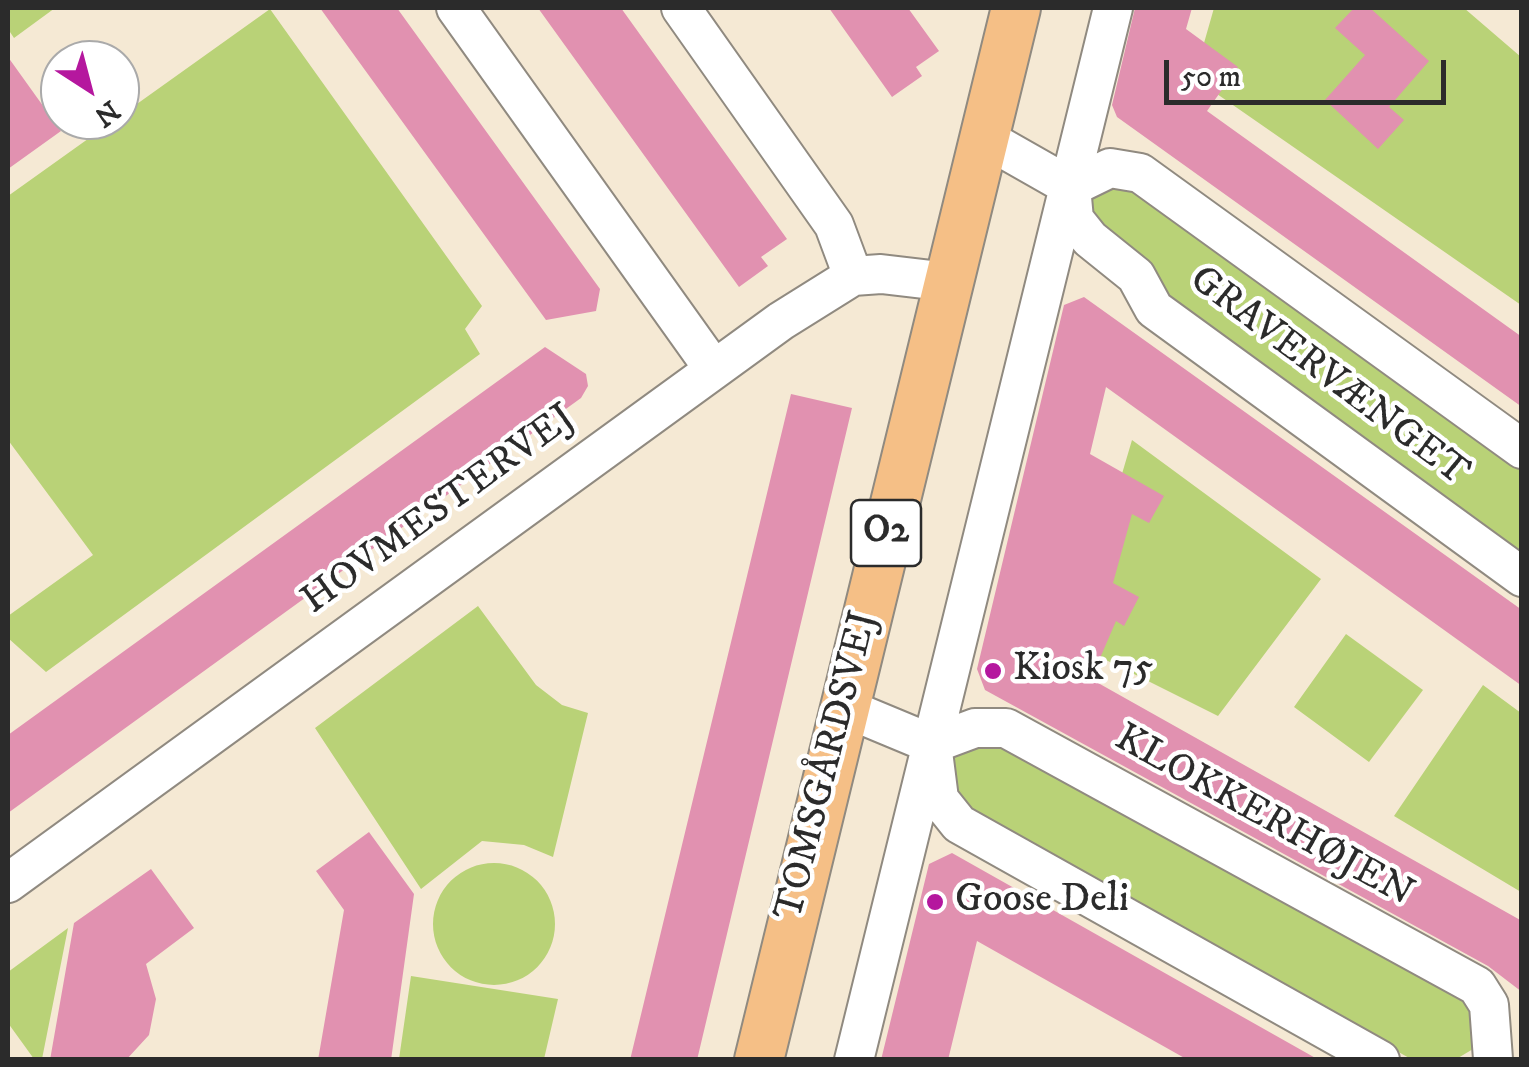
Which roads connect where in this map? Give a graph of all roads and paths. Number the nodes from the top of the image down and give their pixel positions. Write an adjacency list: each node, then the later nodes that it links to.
1 (456, 8): 9 (street)
2 (681, 8): 7 (street)
3 (1016, 8): 5 (main road, TOMSGÅRDSVEJ / O2)
4 (1114, 8): 6 (street)
5 (984, 137): 6 (street); 8 (main road, TOMSGÅRDSVEJ / O2)
6 (1071, 187): 10 (street, GRAVERVÆNGET); 11 (street, GRAVERVÆNGET); 13 (street)
7 (853, 276): 8 (street); 9 (street, HOVMESTERVEJ)
8 (949, 282): 12 (main road, TOMSGÅRDSVEJ / O2)
9 (713, 368): 14 (street, HOVMESTERVEJ)
10 (1522, 449)
11 (1522, 578)
12 (843, 708): 13 (street); 16 (main road, TOMSGÅRDSVEJ / O2)
13 (932, 744): 15 (street, KLOKKERHØJEN); 17 (street); 18 (street)
14 (8, 883)
15 (1493, 1059)
16 (759, 1060)
17 (854, 1060)
18 (1380, 1060)

